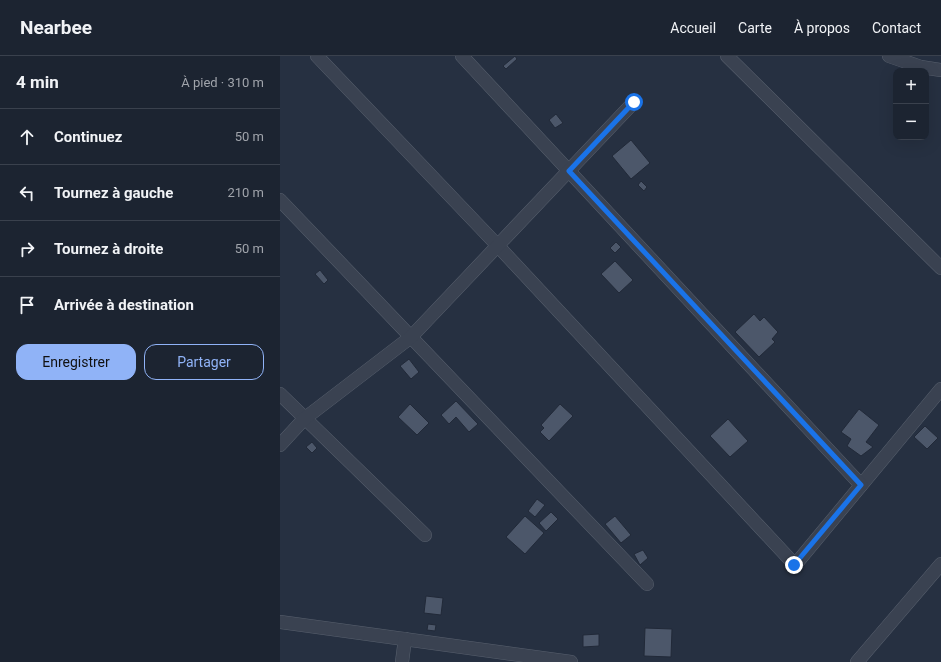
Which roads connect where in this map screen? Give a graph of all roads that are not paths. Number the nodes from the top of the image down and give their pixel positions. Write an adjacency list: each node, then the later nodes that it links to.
1 (317, 56): 9 (street)
2 (462, 56): 7 (street)
3 (728, 56): 10 (street)
4 (889, 56): 5 (street)
5 (941, 70)
6 (634, 102): 7 (street)
7 (569, 171): 9 (street); 16 (street)
8 (280, 200): 11 (street)
9 (498, 246): 11 (street); 16 (street)
10 (941, 268)
11 (411, 336): 14 (street); 19 (street)
12 (941, 390): 16 (street)
13 (280, 394): 14 (street)
14 (304, 420): 15 (street); 17 (street)
15 (280, 445)
16 (861, 485)
17 (425, 535)
18 (941, 564): 24 (street)
19 (647, 584)
20 (280, 622): 21 (street)
21 (405, 640): 22 (street); 23 (street)
22 (402, 662)
23 (571, 662)
24 (857, 662)

